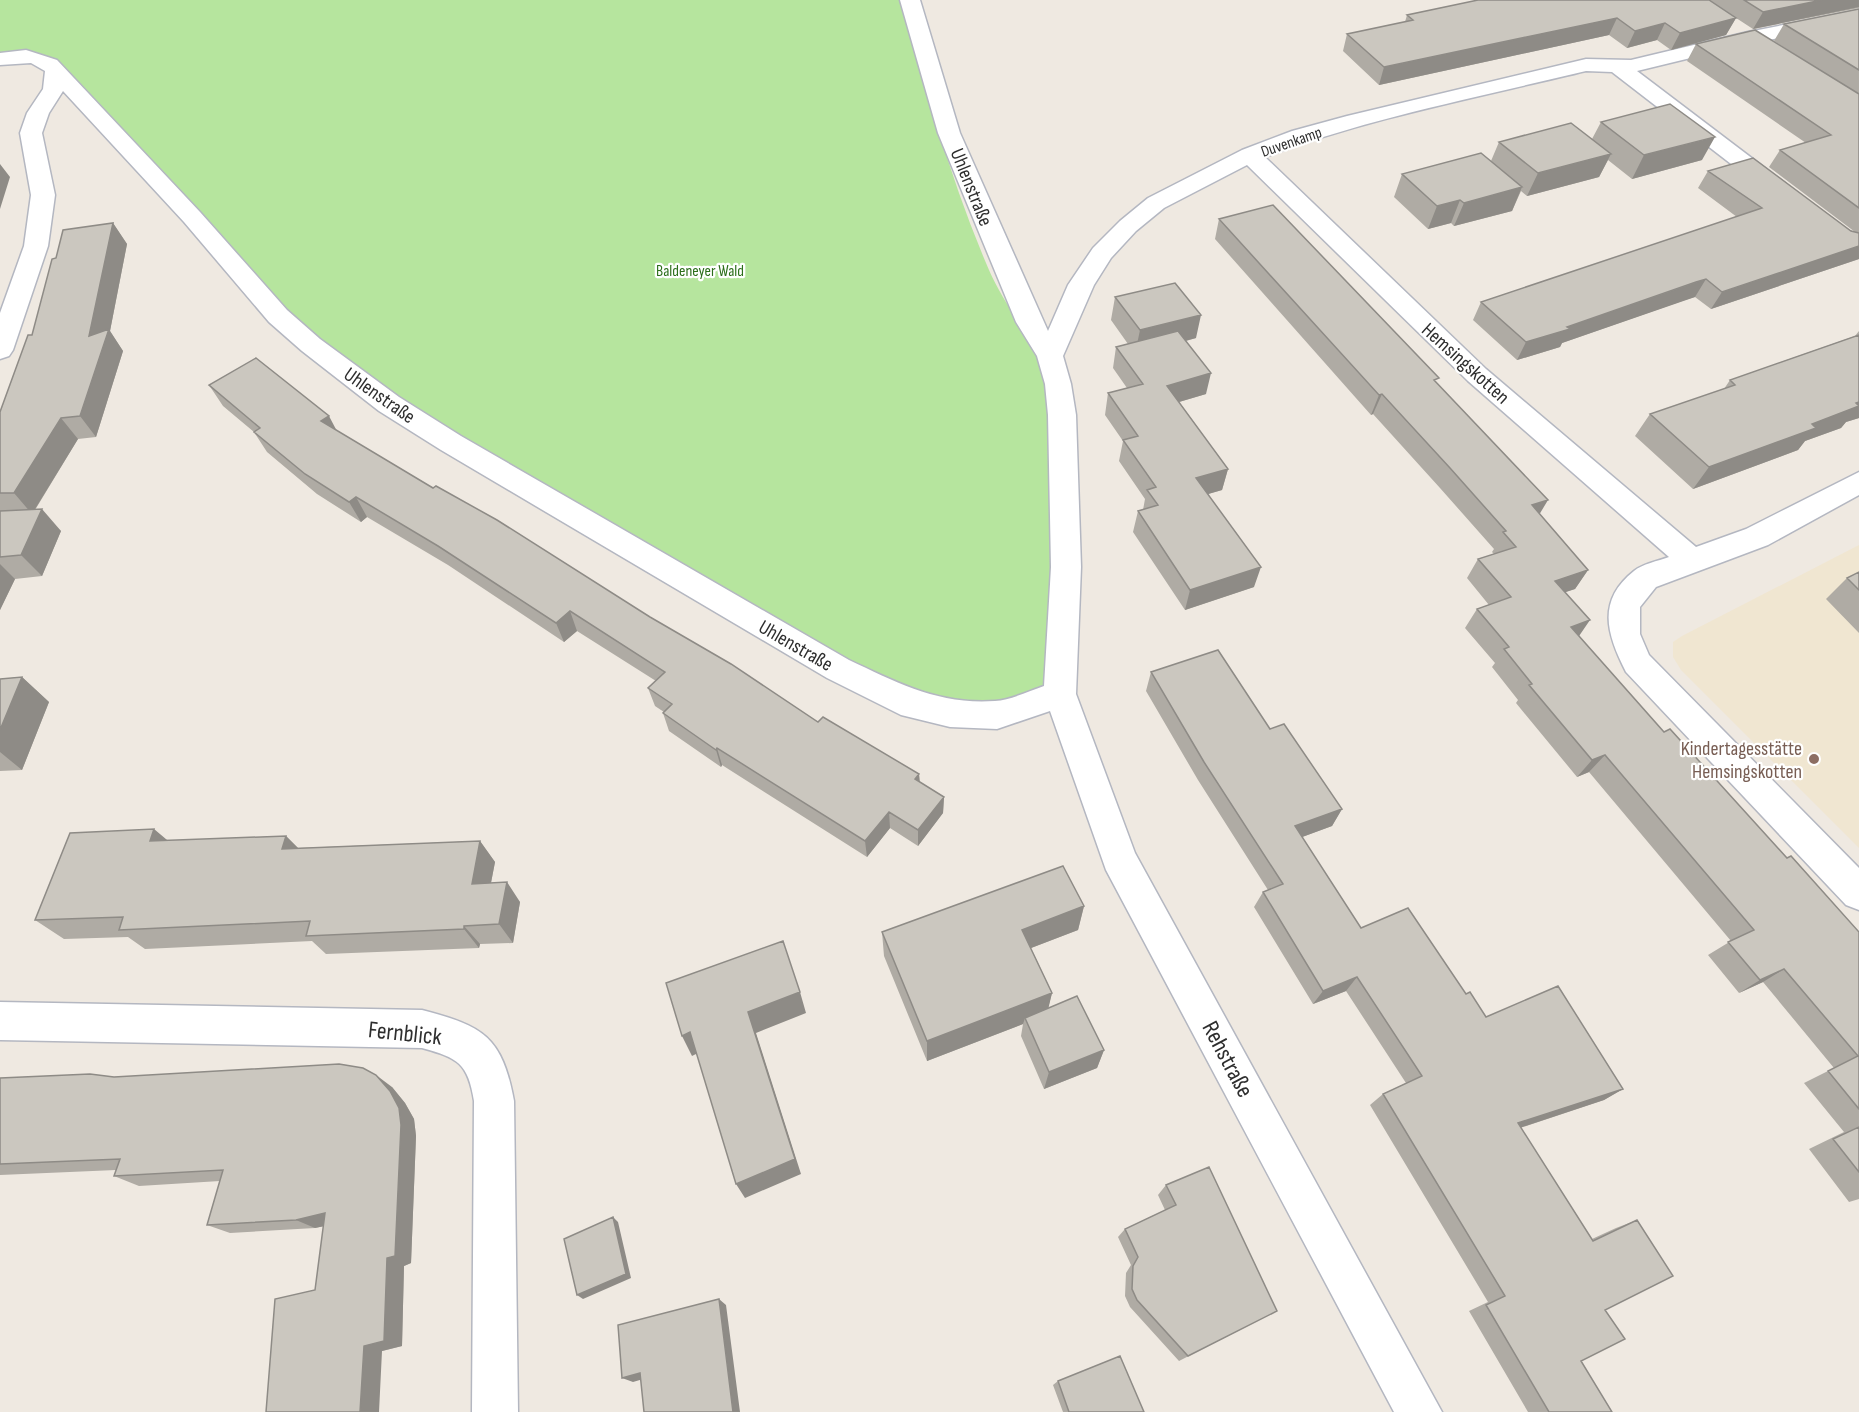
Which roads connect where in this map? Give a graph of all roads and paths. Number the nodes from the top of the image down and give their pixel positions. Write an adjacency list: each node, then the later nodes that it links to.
1 (910, 0): 12 (street, Uhlenstraße)
2 (1859, 16): 4 (street, Duvenkamp)
3 (1728, 25): 4 (street)
4 (1748, 38): 5 (street); 7 (street, Duvenkamp)
5 (1778, 56)
6 (0, 59): 8 (street, Uhlenstraße)
7 (1625, 67): 9 (street, Duvenkamp); 10 (street)
8 (56, 71): 11 (street); 15 (street, Uhlenstraße)
9 (1250, 155): 12 (street, Duvenkamp); 14 (street, Hemsingskotten)
10 (1794, 200)
11 (0, 350)
12 (1050, 356): 15 (street, Uhlenstraße)
13 (1859, 482): 14 (street)
14 (1692, 560): 16 (street)
15 (1060, 694): 19 (street, Rehstraße)
16 (1859, 893)
17 (0, 1021): 18 (street, Fernblick)
18 (495, 1412)
19 (1419, 1412)

